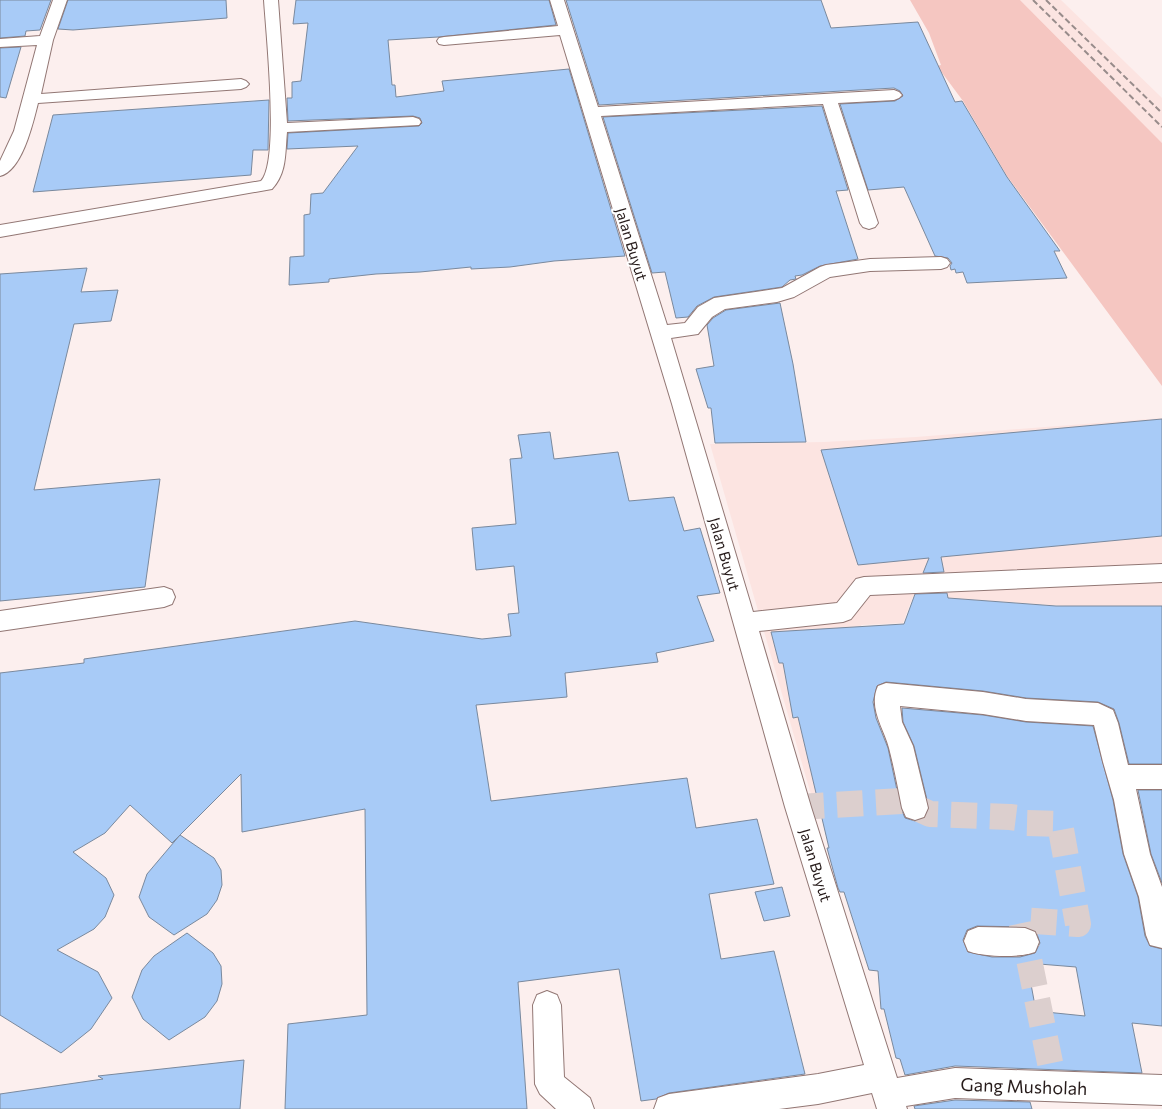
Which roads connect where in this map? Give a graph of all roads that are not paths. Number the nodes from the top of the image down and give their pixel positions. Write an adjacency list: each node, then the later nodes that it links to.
1 (60, 0): 5 (street)
2 (271, 0): 14 (street)
3 (557, 0): 4 (street, Jalan Buyut)
4 (565, 30): 6 (street); 12 (street, Jalan Buyut)
5 (46, 40): 7 (street); 11 (street)
6 (444, 41)
7 (0, 43)
8 (241, 84): 11 (street)
9 (894, 94): 10 (street)
10 (829, 99): 12 (street); 16 (street)
11 (32, 100): 15 (street)
12 (591, 112): 19 (street, Jalan Buyut)
13 (413, 122): 14 (street)
14 (279, 128): 17 (street)
15 (0, 171)
16 (869, 223)
17 (0, 231)
18 (942, 262): 19 (street)
19 (659, 333): 23 (street, Jalan Buyut)
20 (1162, 573): 23 (street)
21 (164, 597): 22 (street)
22 (0, 621)
23 (745, 623): 33 (street, Jalan Buyut)
24 (1120, 777): 25 (street); 26 (street); 27 (street)
25 (1162, 777)
26 (915, 808)
27 (1157, 897): 28 (street)
28 (1160, 935)
29 (978, 941): 30 (street)
30 (1025, 942)
31 (547, 1005): 34 (street)
32 (1162, 1090): 33 (street, Gang Musholah)
33 (887, 1093): 35 (street, Gang Musholah)
34 (579, 1109)
35 (669, 1109)

